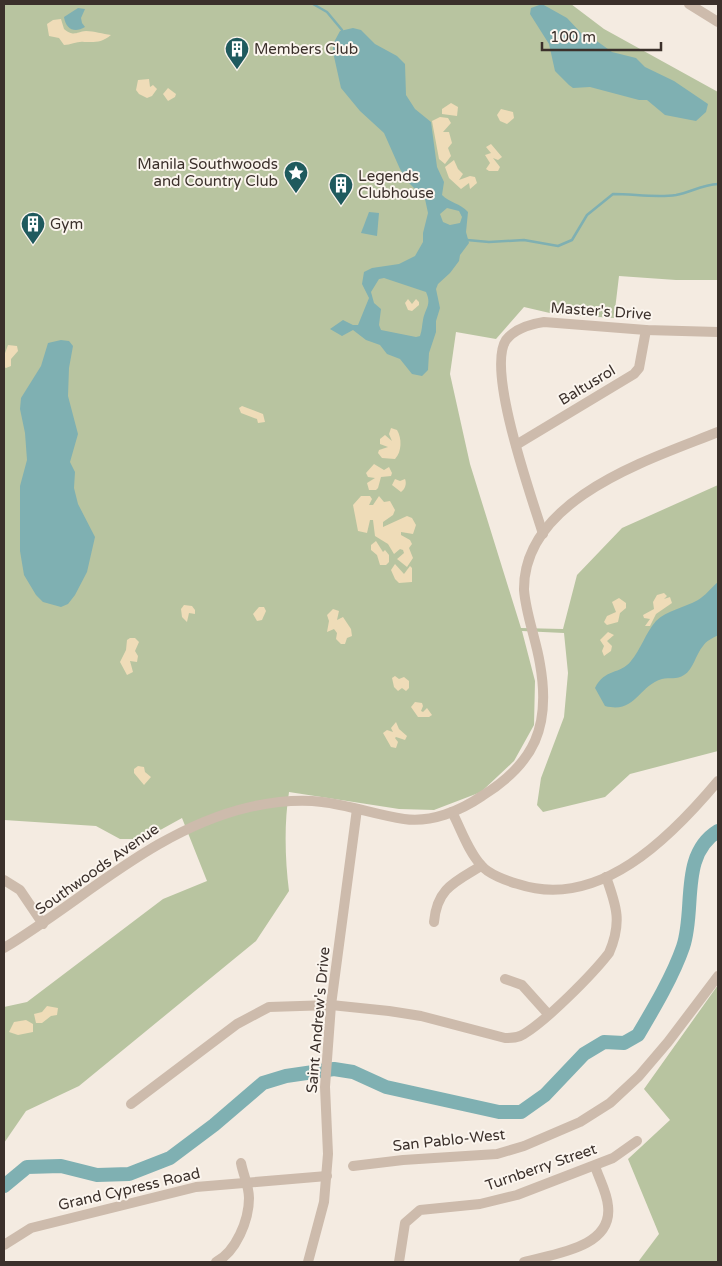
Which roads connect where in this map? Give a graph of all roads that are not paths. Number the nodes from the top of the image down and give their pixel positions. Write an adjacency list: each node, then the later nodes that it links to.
1 (689, 4): 2 (street)
2 (718, 22)
3 (646, 330): 4 (street, Master's Drive); 6 (street, Baltusrol); 6 (street, Master's Drive)
4 (718, 332)
5 (718, 432): 7 (street, Southwoods Avenue)
6 (516, 445): 7 (street, Master's Drive)
7 (543, 534): 10 (street, Southwoods Avenue)
8 (718, 781): 12 (street)
9 (357, 809): 10 (street, Southwoods Avenue); 15 (street, Southwoods Avenue); 20 (street, Saint Andrew's Drive)
10 (452, 812): 11 (street)
11 (481, 866): 12 (street); 14 (street)
12 (606, 877): 22 (street)
13 (4, 880): 15 (street)
14 (434, 922)
15 (43, 924): 16 (street, Southwoods Avenue)
16 (4, 948)
17 (718, 976): 26 (street, San Pablo-West)
18 (505, 979): 22 (street)
19 (276, 998): 21 (street)
20 (331, 1005): 21 (street); 22 (street); 28 (street, Saint Andrew's Drive)
21 (269, 1007): 23 (street)
22 (548, 1014)
23 (131, 1104)
24 (637, 1141): 27 (street, Turnberry Street)
25 (241, 1163): 29 (street)
26 (353, 1166)
27 (594, 1166): 33 (street, Turnberry Street); 34 (street)
28 (327, 1176): 29 (street, Grand Cypress Road); 32 (street, Saint Andrew's Drive)
29 (246, 1181): 30 (street, Grand Cypress Road); 31 (street)
30 (4, 1245)
31 (216, 1262)
32 (308, 1262)
33 (399, 1262)
34 (524, 1262)

